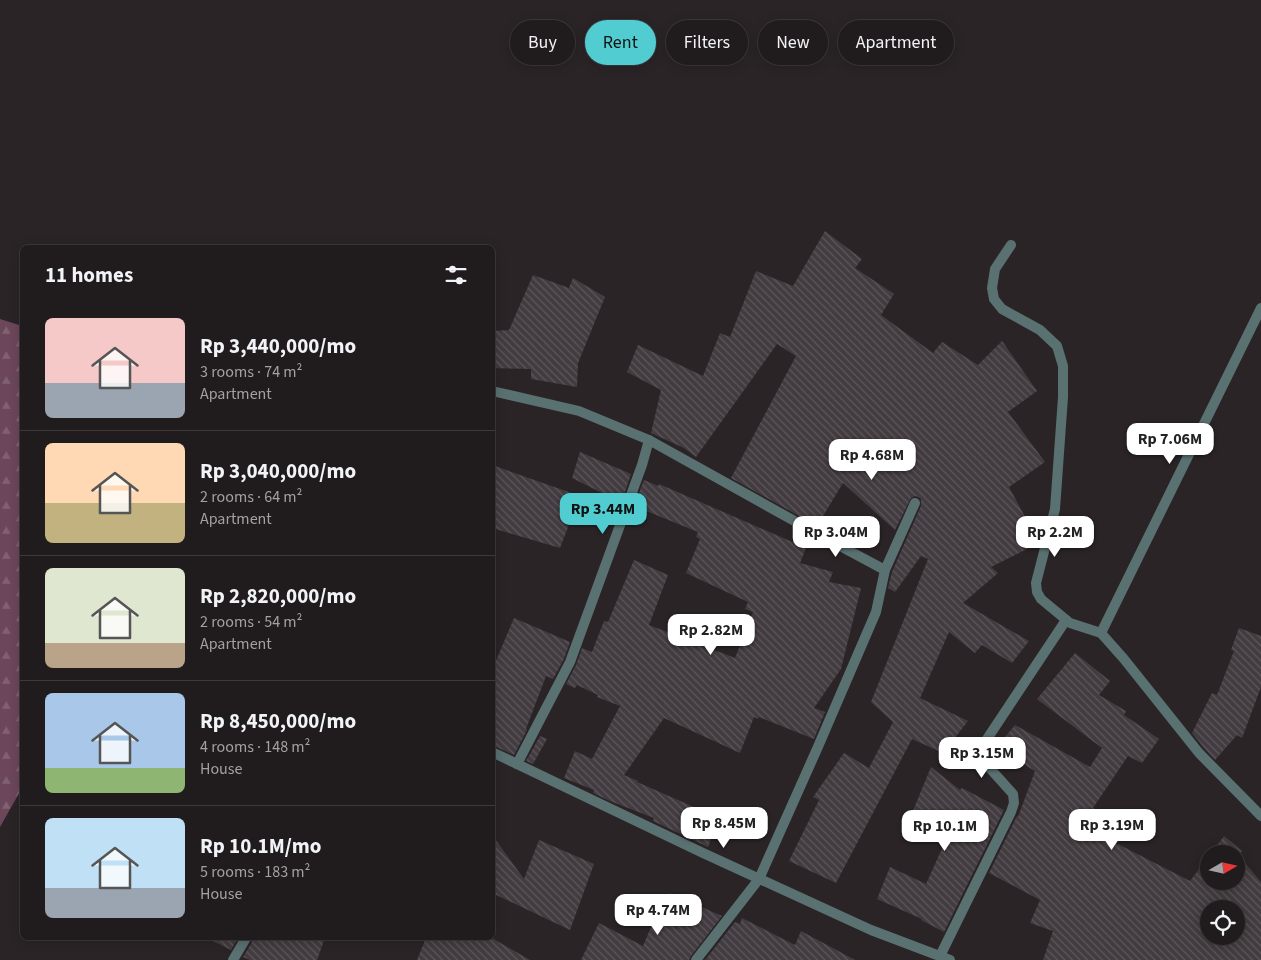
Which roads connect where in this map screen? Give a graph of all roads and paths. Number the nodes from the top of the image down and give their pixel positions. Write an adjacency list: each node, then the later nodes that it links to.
1 (1010, 245): 7 (street)
2 (1261, 308): 8 (street)
3 (495, 392): 4 (street)
4 (649, 440): 6 (street); 10 (street)
5 (915, 503): 6 (street)
6 (886, 570): 12 (street)
7 (1066, 620): 8 (street); 14 (street)
8 (1101, 633): 11 (street)
9 (495, 753): 10 (street)
10 (517, 764): 12 (street)
11 (1261, 816)
12 (759, 879): 14 (street); 16 (street)
13 (245, 940): 15 (street)
14 (945, 958)
15 (233, 960)
16 (696, 960)

